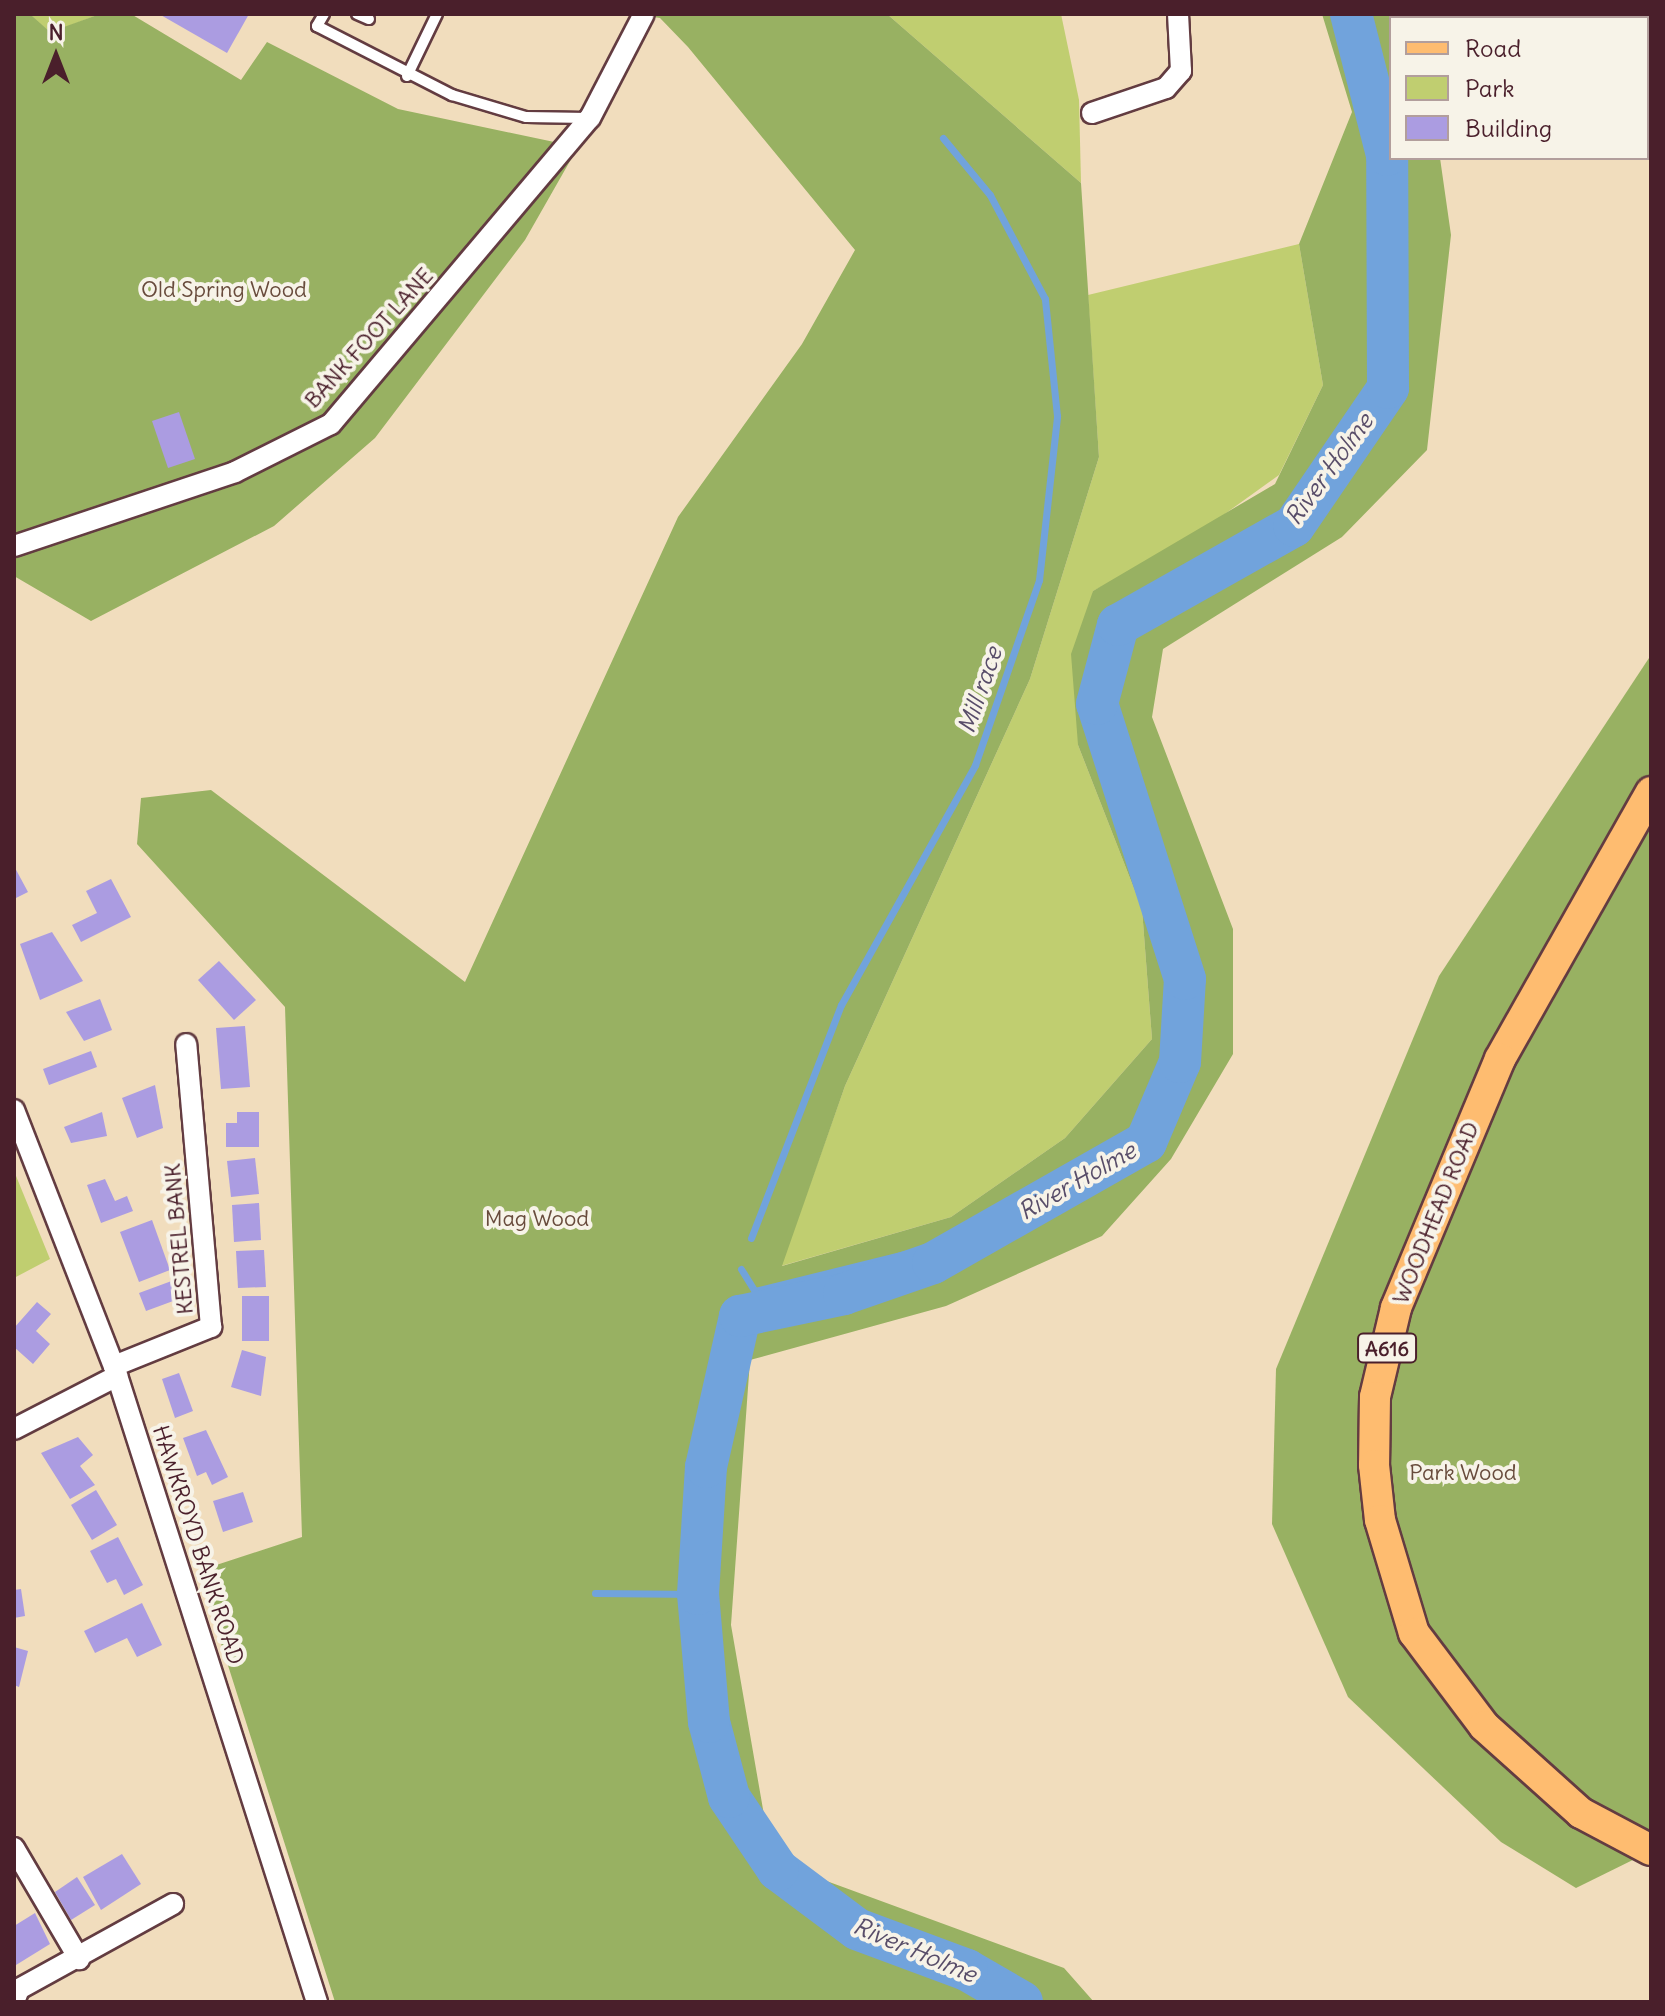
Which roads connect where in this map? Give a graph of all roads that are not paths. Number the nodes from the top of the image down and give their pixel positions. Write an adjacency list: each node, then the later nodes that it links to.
1 (324, 14): 7 (lane)
2 (357, 14): 6 (lane)
3 (437, 14): 7 (lane)
4 (644, 14): 9 (street, BANK FOOT LANE)
5 (1178, 14): 8 (street)
6 (369, 19)
7 (407, 76): 9 (lane)
8 (1092, 113)
9 (590, 118): 10 (street, BANK FOOT LANE)
10 (14, 546)
11 (1651, 792): 17 (main road, WOODHEAD ROAD / A616)
12 (186, 1044): 14 (street, KESTREL BANK)
13 (14, 1110): 14 (street, HAWKROYD BANK ROAD)
14 (115, 1371): 15 (street); 21 (street, HAWKROYD BANK ROAD)
15 (14, 1429)
16 (14, 1848): 19 (street)
17 (1651, 1850)
18 (173, 1904): 19 (street)
19 (79, 1959): 20 (street)
20 (14, 2002)
21 (317, 2002)

